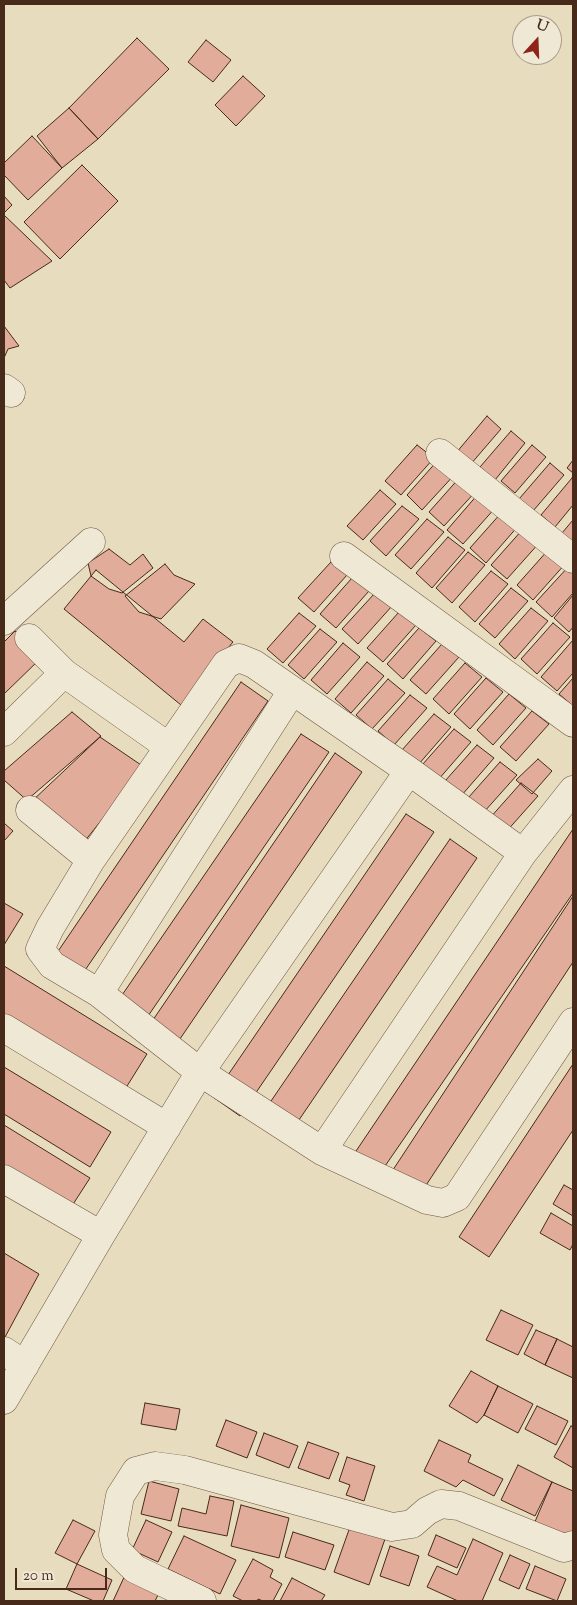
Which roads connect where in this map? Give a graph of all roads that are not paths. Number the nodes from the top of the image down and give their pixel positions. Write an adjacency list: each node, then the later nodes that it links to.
1 (440, 453): 4 (street)
2 (91, 542): 5 (street)
3 (344, 556): 9 (street)
4 (573, 559)
5 (4, 621)
6 (29, 638): 7 (street)
7 (64, 673): 10 (street); 11 (street)
8 (292, 691): 11 (street); 12 (street); 17 (street)
9 (573, 723)
10 (4, 732)
11 (169, 746): 16 (street)
12 (409, 771): 15 (street); 20 (street)
13 (573, 790): 15 (street)
14 (30, 810): 16 (street)
15 (523, 853): 22 (street)
16 (91, 860): 17 (street)
17 (99, 993): 20 (street)
18 (573, 1022): 22 (street)
19 (4, 1028): 21 (street)
20 (200, 1072): 21 (street); 22 (street)
21 (167, 1127): 24 (street)
22 (322, 1151)
23 (4, 1179): 24 (street)
24 (101, 1235): 25 (street)
25 (15, 1358): 26 (street)
26 (4, 1400)
27 (573, 1545): 28 (street)
28 (202, 1601)

